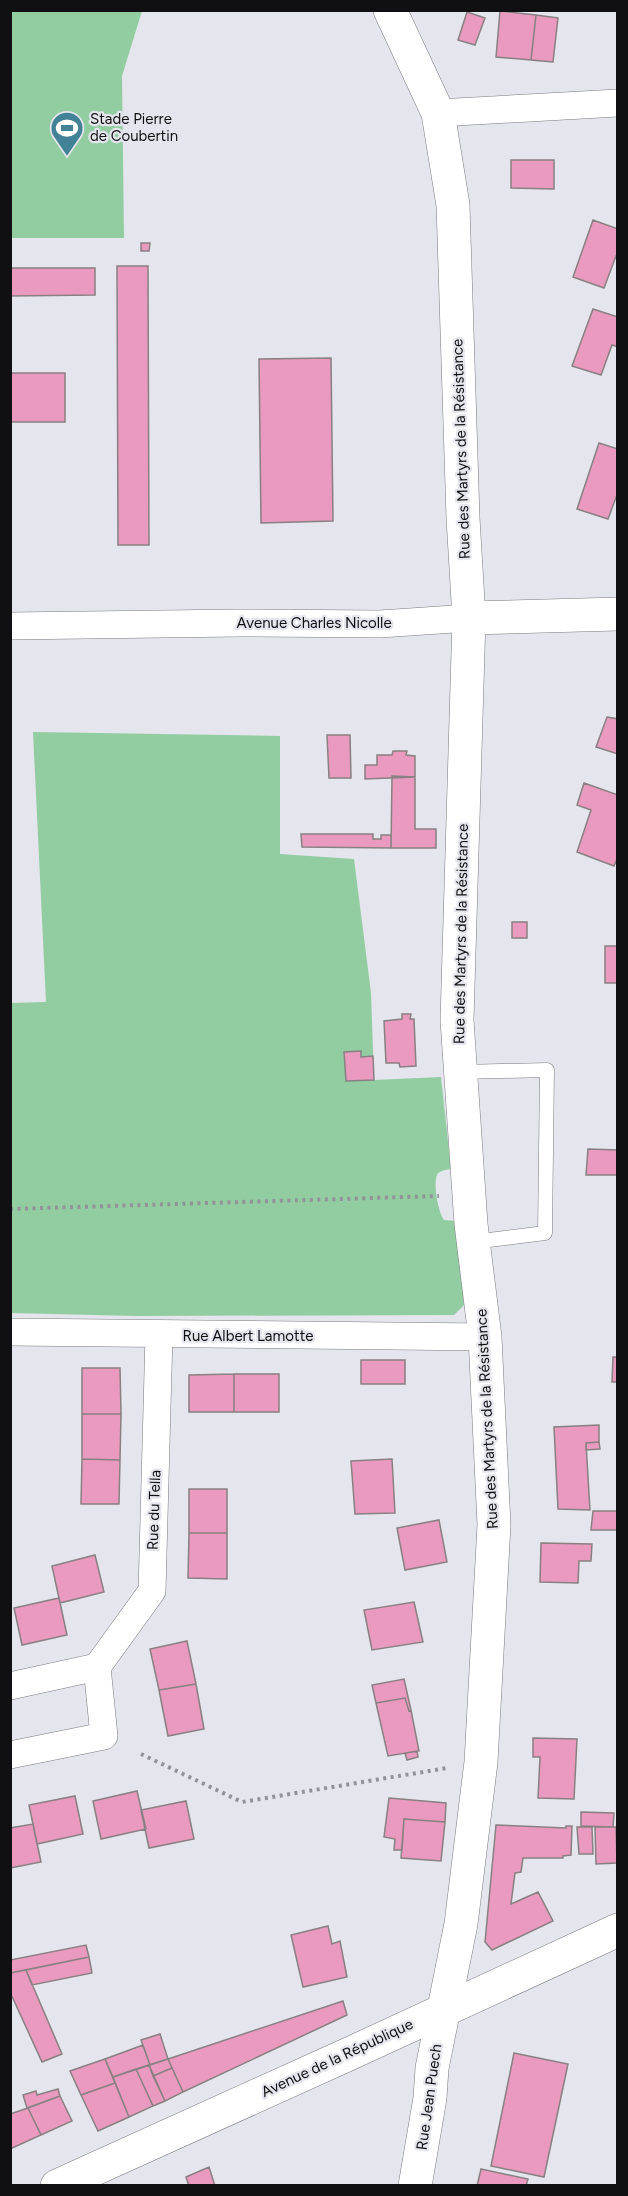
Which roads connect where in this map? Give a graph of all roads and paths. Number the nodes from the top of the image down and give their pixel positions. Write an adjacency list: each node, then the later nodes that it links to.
1 (390, 10): 3 (street, Rue des Martyrs de la Résistance)
2 (618, 103): 3 (street)
3 (438, 113): 5 (street, Rue des Martyrs de la Résistance)
4 (618, 614): 5 (street, Avenue Charles Nicolle)
5 (469, 618): 6 (street, Avenue Charles Nicolle); 7 (street, Rue des Martyrs de la Résistance)
6 (10, 626)
7 (461, 1072): 8 (street, Rue des Martyrs de la Résistance); 10 (lane)
8 (469, 1195): 9 (path); 10 (street, Rue des Martyrs de la Résistance)
9 (10, 1209)
10 (473, 1242): 13 (street, Rue des Martyrs de la Résistance)
11 (10, 1332): 12 (street, Rue Albert Lamotte)
12 (159, 1335): 13 (street, Rue Albert Lamotte); 14 (street, Rue du Tella)
13 (485, 1337): 18 (street, Rue des Martyrs de la Résistance)
14 (97, 1667): 15 (street); 17 (street)
15 (10, 1686)
16 (141, 1754): 18 (path)
17 (10, 1755)
18 (481, 1762): 20 (street, Rue des Martyrs de la Résistance)
19 (618, 1930): 20 (street, Avenue de la République)
20 (443, 2009): 21 (street, Avenue de la République); 22 (street, Rue Jean Puech)
21 (57, 2186)
22 (415, 2186)

